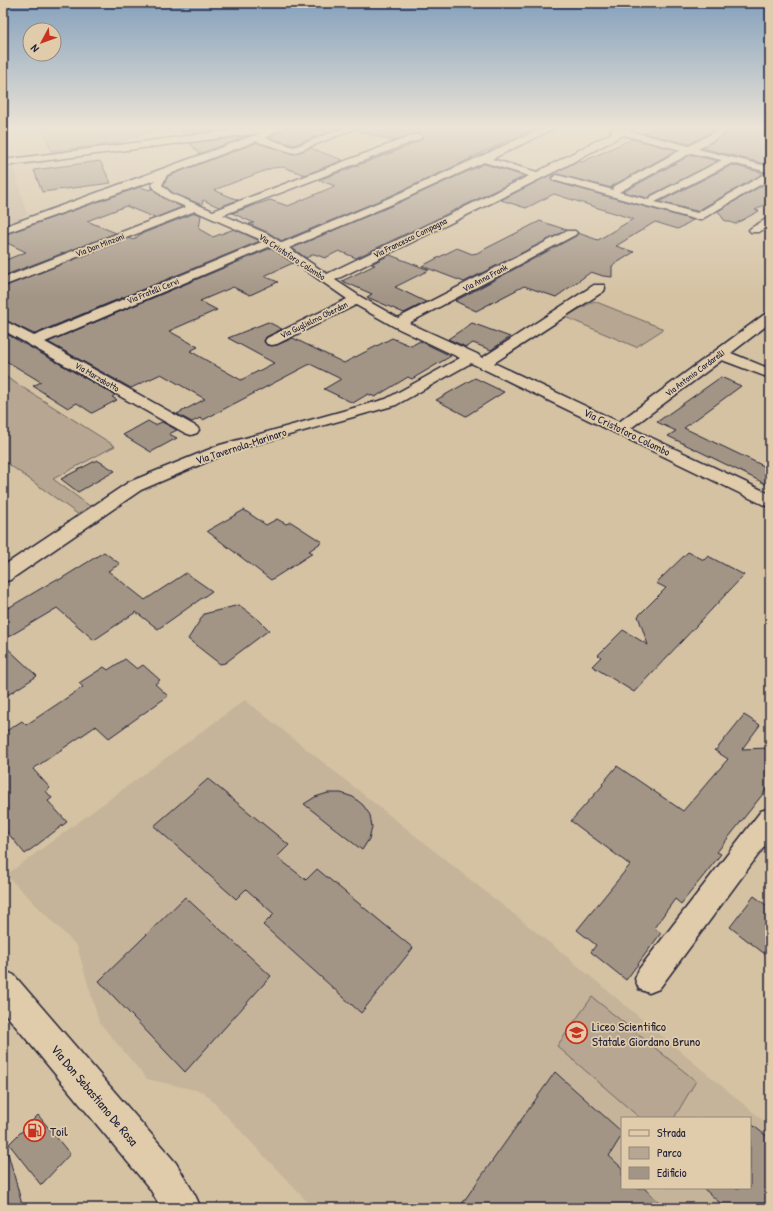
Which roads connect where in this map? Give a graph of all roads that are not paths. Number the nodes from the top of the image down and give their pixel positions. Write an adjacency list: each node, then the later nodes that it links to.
1 (134, 184): 16 (street)
2 (158, 184): 12 (street, Via Cristoforo Colombo)
3 (290, 184): 13 (street)
4 (424, 184): 18 (street, Via Fratelli Cervi)
5 (523, 184): 19 (street, Via Francesco Compagna)
6 (577, 184): 9 (street)
7 (628, 184): 10 (street)
8 (684, 184): 11 (street)
9 (755, 184)
10 (617, 189)
11 (654, 199)
12 (196, 207): 13 (street, Via Cristoforo Colombo); 20 (street, Via Don Minzoni)
13 (213, 214): 18 (street, Via Cristoforo Colombo)
14 (770, 220): 15 (street)
15 (755, 230)
16 (3, 231)
17 (571, 232): 24 (street, Via Anna Frank)
18 (276, 245): 19 (street, Via Cristoforo Colombo); 26 (street, Via Fratelli Cervi)
19 (327, 279): 22 (street, Via Cristoforo Colombo)
20 (3, 282)
21 (599, 288): 29 (street)
22 (356, 300): 24 (street, Via Cristoforo Colombo); 27 (street, Via Guglielmo Oberdan)
23 (770, 317): 28 (street, Via Antonio Cardarelli)
24 (398, 323): 29 (street, Via Cristoforo Colombo)
25 (3, 324): 26 (street, Via Marzabotto)
26 (34, 341): 32 (street, Via Marzabotto)
27 (272, 341)
28 (721, 354): 30 (street); 31 (street, Via Antonio Cardarelli)
29 (478, 360): 31 (street, Via Cristoforo Colombo); 34 (street, Via Tavernola-Marinaro)
30 (770, 374)
31 (620, 429): 33 (street, Via Cristoforo Colombo)
32 (190, 430)
33 (770, 501)
34 (3, 575)
35 (770, 819): 36 (street)
36 (649, 979)
37 (4, 988): 38 (main road, Via Don Sebastiano De Rosa)
38 (182, 1208)

